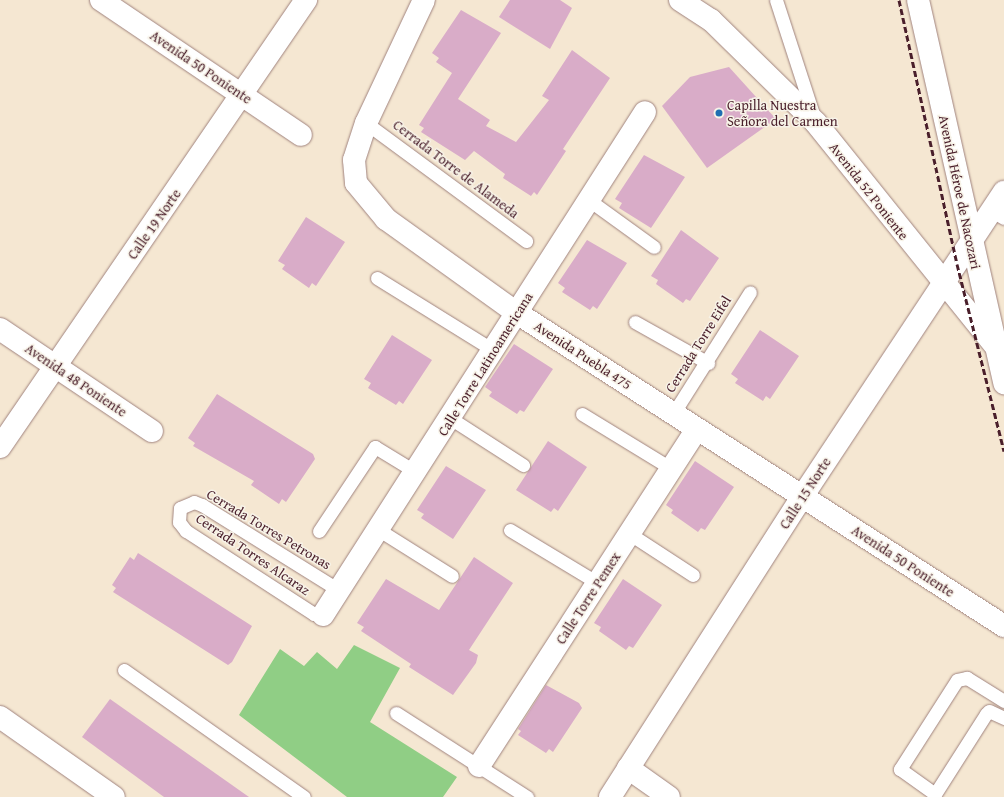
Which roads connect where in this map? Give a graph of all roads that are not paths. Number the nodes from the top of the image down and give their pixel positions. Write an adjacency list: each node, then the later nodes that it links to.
1 (101, 0): 7 (street, Avenida 50 Poniente)
2 (306, 0): 7 (street, Calle 19 Norte)
3 (424, 0): 9 (street)
4 (680, 0): 10 (street, Avenida 52 Poniente)
5 (776, 0): 10 (lane)
6 (918, 0): 16 (street, Avenida Héroe de Nacozari)
7 (243, 95): 11 (street, Avenida 50 Poniente); 27 (street, Calle 19 Norte)
8 (645, 112): 13 (street, Calle Torre Latinoamericana)
9 (366, 123): 15 (lane, Cerrada Torre de Alameda); 21 (street, Avenida Puebla 475)
10 (816, 123): 19 (street, Avenida 52 Poniente)
11 (301, 135)
12 (1004, 192): 14 (street, Calle 15 Norte)
13 (589, 200): 17 (lane); 21 (street, Calle Torre Latinoamericana)
14 (998, 215): 16 (street, Calle 15 Norte)
15 (526, 241)
16 (971, 244): 19 (street, Calle 15 Norte); 24 (street, Avenida Héroe de Nacozari)
17 (654, 247)
18 (377, 278): 25 (lane)
19 (944, 283): 24 (street, Avenida 52 Poniente); 38 (street, Calle 15 Norte)
20 (750, 292): 26 (lane, Cerrada Torre Eifel)
21 (517, 313): 25 (street, Calle Torre Latinoamericana); 30 (street, Avenida Puebla 475)
22 (635, 322): 26 (lane)
23 (0, 329): 27 (street, Avenida 48 Poniente)
24 (994, 344): 28 (street, Avenida Héroe de Nacozari)
25 (493, 350): 31 (street, Calle Torre Latinoamericana)
26 (708, 363): 30 (lane, Cerrada Torre Eifel)
27 (55, 368): 33 (street, Avenida 48 Poniente); 34 (street, Calle 19 Norte)
28 (1004, 383)
29 (582, 414): 36 (lane)
30 (673, 414): 32 (street, Avenida Puebla 475)
31 (450, 418): 35 (lane); 37 (street, Calle Torre Latinoamericana)
32 (697, 429): 36 (street, Calle Torre Pemex); 38 (street, Avenida Puebla 475)
33 (152, 431)
34 (0, 447)
35 (523, 465)
36 (672, 469): 43 (street, Calle Torre Pemex)
37 (416, 472): 40 (street, Calle Torre Latinoamericana); 42 (lane)
38 (802, 497): 49 (street, Avenida 50 Poniente); 56 (street, Calle 15 Norte)
39 (180, 508): 47 (lane, Cerrada Torres Petronas); 48 (lane, Cerrada Torres Alcaraz)
40 (379, 530): 45 (lane); 47 (street, Calle Torre Latinoamericana)
41 (510, 530): 46 (lane)
42 (318, 531)
43 (630, 534): 44 (lane); 46 (street, Calle Torre Pemex)
44 (693, 575)
45 (452, 576)
46 (598, 583): 55 (street, Calle Torre Pemex)
47 (340, 591): 48 (street, Calle Torre Latinoamericana)
48 (323, 615)
49 (1004, 626)
50 (124, 670): 58 (lane)
51 (1004, 701): 54 (lane)
52 (396, 713): 55 (lane)
53 (0, 717): 57 (street)
54 (1004, 718)
55 (480, 766): 59 (lane)
56 (628, 768): 60 (street, Calle 15 Norte); 61 (street)
57 (114, 797)
58 (304, 797)
59 (527, 797)
60 (610, 797)
61 (669, 797)

